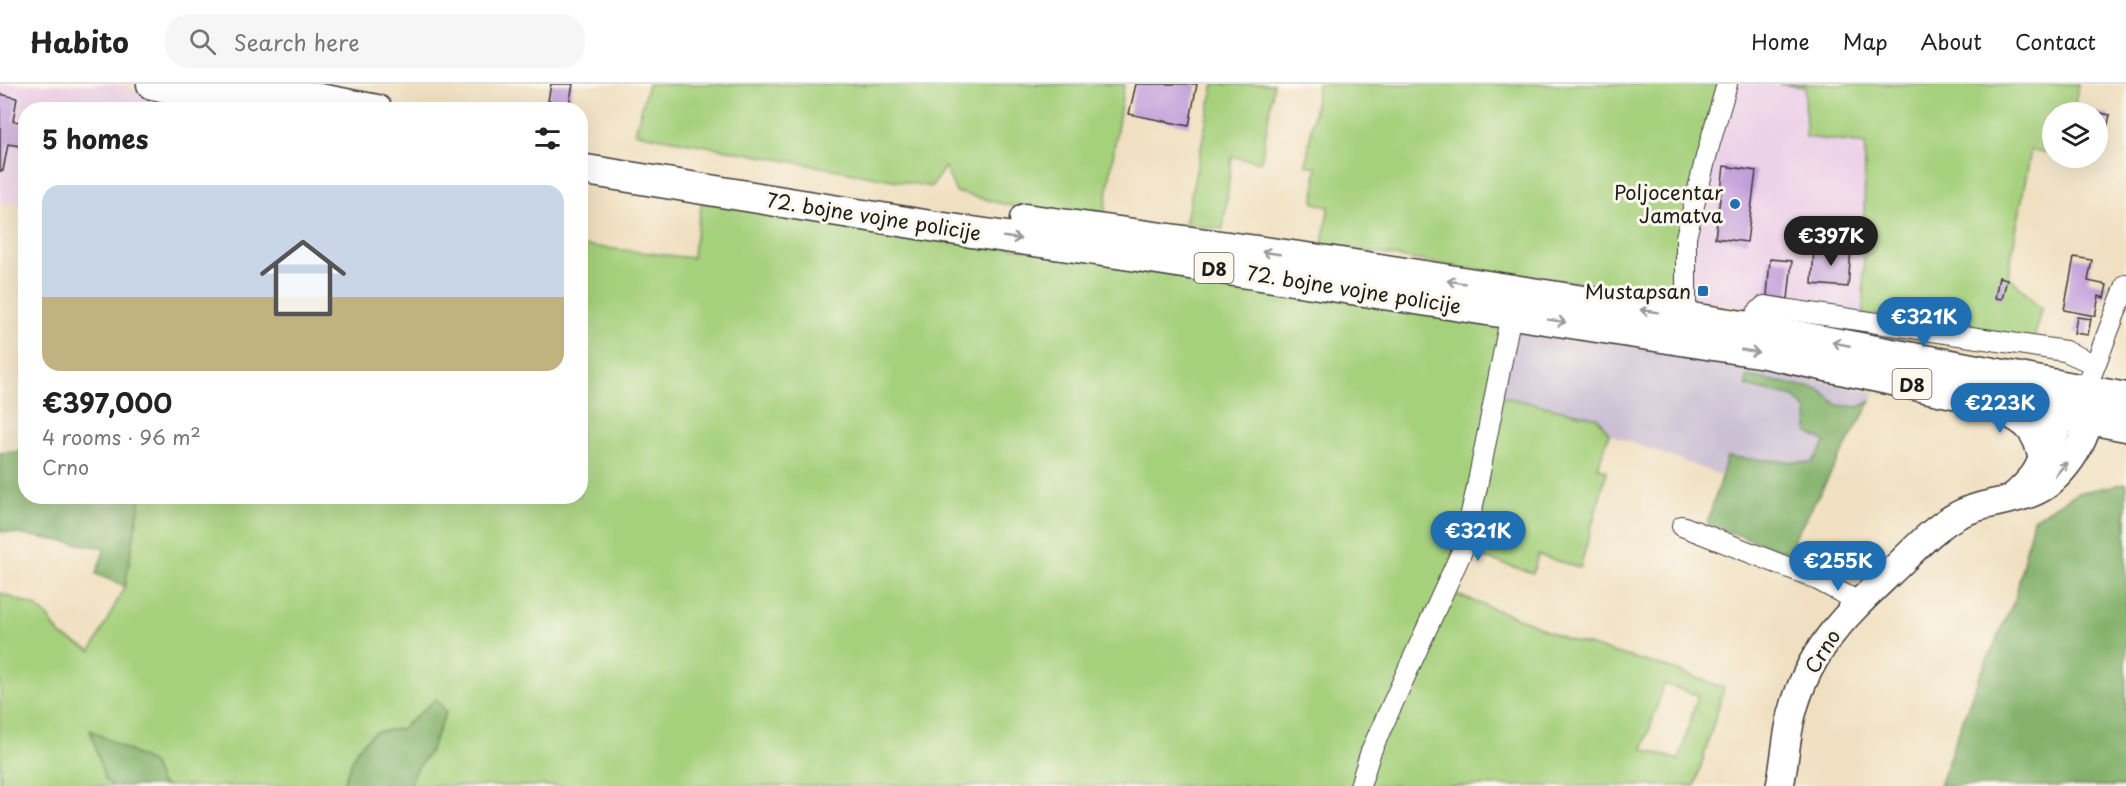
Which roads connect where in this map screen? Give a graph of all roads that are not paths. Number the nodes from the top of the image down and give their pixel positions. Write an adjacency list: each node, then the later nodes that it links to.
1 (152, 84): 4 (main road)
2 (242, 84): 5 (main road)
3 (1727, 84): 10 (street)
4 (231, 102)
5 (335, 102)
6 (588, 149): 10 (main road, 72. bojne vojne policije / D8, one-way to 6)
7 (588, 170): 9 (main road, 72. bojne vojne policije / D8, one-way to 9)
8 (2126, 285): 11 (street, Crno)
9 (1511, 314): 12 (main road, 72. bojne vojne policije / D8, one-way to 12); 20 (street)
10 (1686, 317): 11 (main road, 72. bojne vojne policije / D8)
11 (2089, 377): 13 (main road, D8); 14 (street, Crno)
12 (1977, 398): 14 (main road, 72. bojne vojne policije / D8); 16 (street)
13 (2126, 398)
14 (2077, 416): 15 (main road, D8); 16 (street, Crno); 17 (street, Crno, one-way to 14)
15 (2126, 426)
16 (2042, 459): 17 (street, Crno)
17 (2012, 498): 19 (street, Crno)
18 (1682, 526): 19 (street)
19 (1859, 602): 21 (street, Crno)
20 (1360, 786)
21 (1780, 786)

